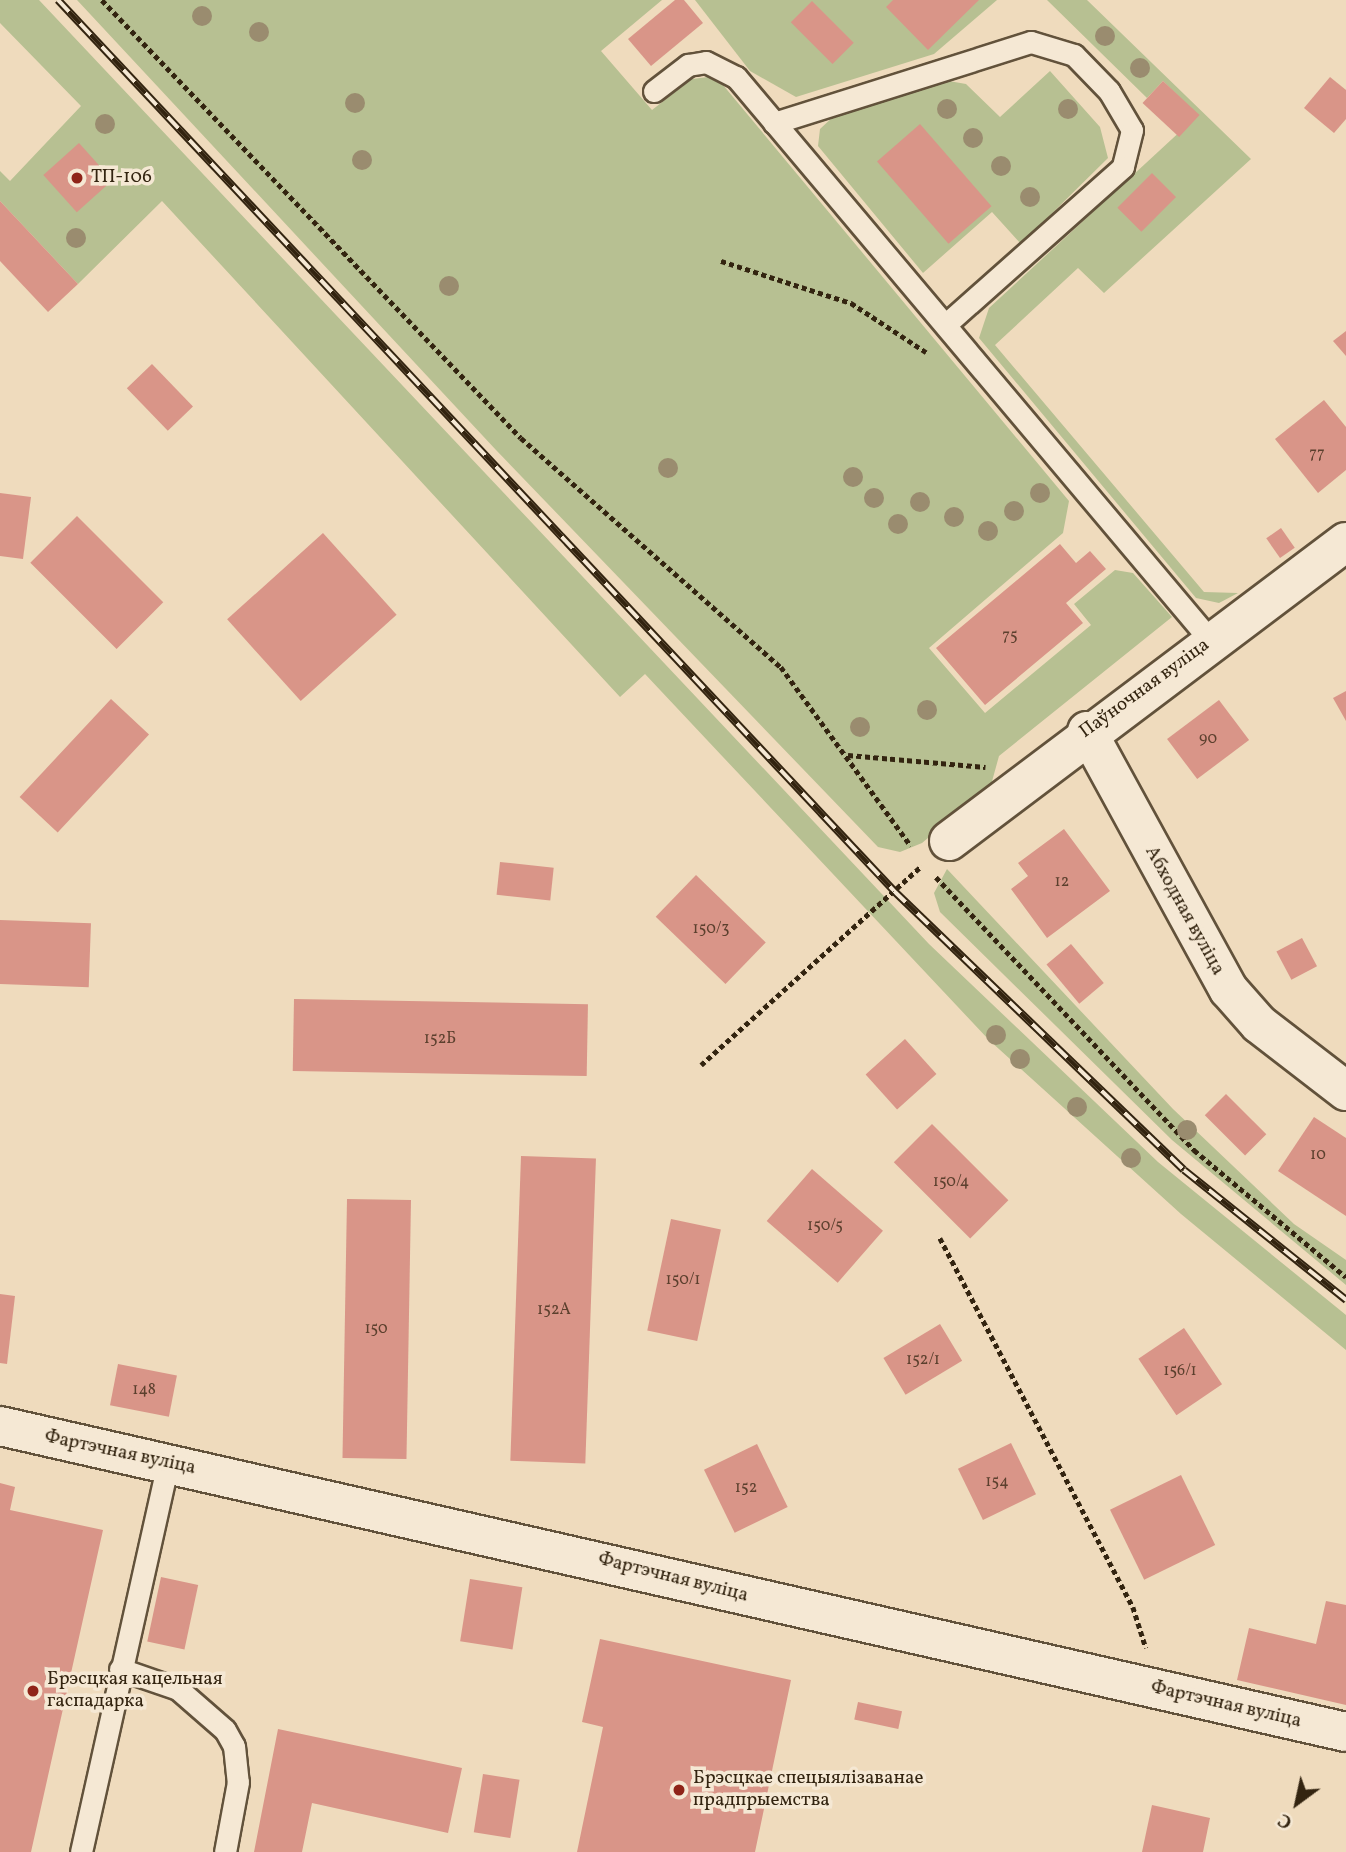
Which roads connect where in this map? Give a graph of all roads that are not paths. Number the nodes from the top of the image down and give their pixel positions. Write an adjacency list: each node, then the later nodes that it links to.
1 (654, 91): 2 (lane)
2 (774, 123): 3 (lane); 3 (lane)
3 (946, 324): 5 (lane)
4 (1346, 542): 5 (street, Паўночная вуліца)
5 (1211, 641): 6 (street, Паўночная вуліца)
6 (1087, 731): 7 (street, Паўночная вуліца); 8 (street, Абходная вуліца)
7 (936, 852)
8 (1346, 1091)
9 (0, 1426): 10 (street, Фартэчная вуліца)
10 (168, 1463): 11 (lane); 12 (street, Фартэчная вуліца)
11 (120, 1669): 13 (lane); 14 (lane)
12 (1346, 1732)
13 (81, 1852)
14 (225, 1852)

